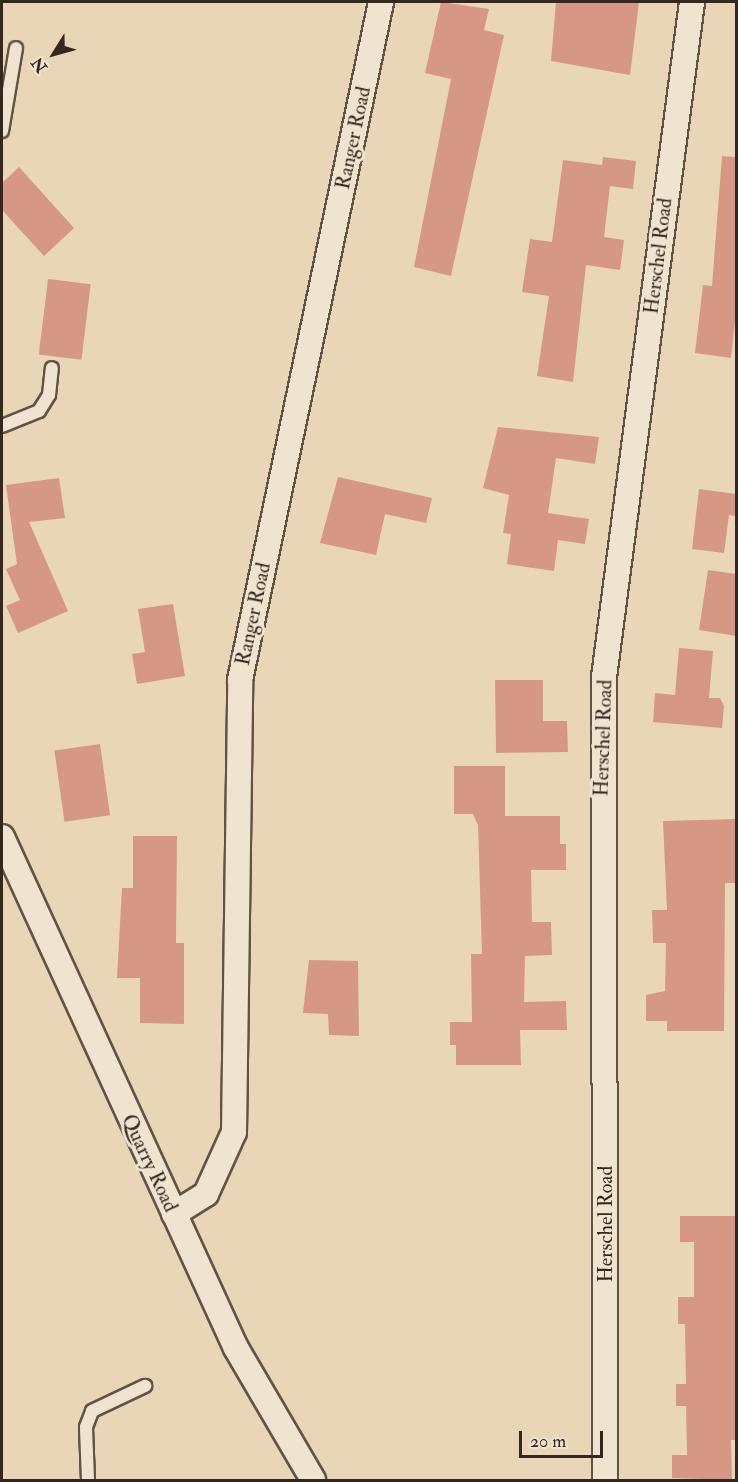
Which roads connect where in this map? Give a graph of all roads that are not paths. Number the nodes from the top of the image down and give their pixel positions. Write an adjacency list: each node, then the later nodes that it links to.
1 (381, 2): 8 (street, Ranger Road)
2 (692, 2): 12 (street, Herschel Road)
3 (16, 48): 4 (lane)
4 (2, 131)
5 (52, 368): 6 (lane)
6 (2, 426)
7 (2, 837): 8 (street, Quarry Road)
8 (174, 1214): 11 (street, Quarry Road)
9 (145, 1386): 10 (lane)
10 (88, 1480)
11 (313, 1480)
12 (605, 1480)

